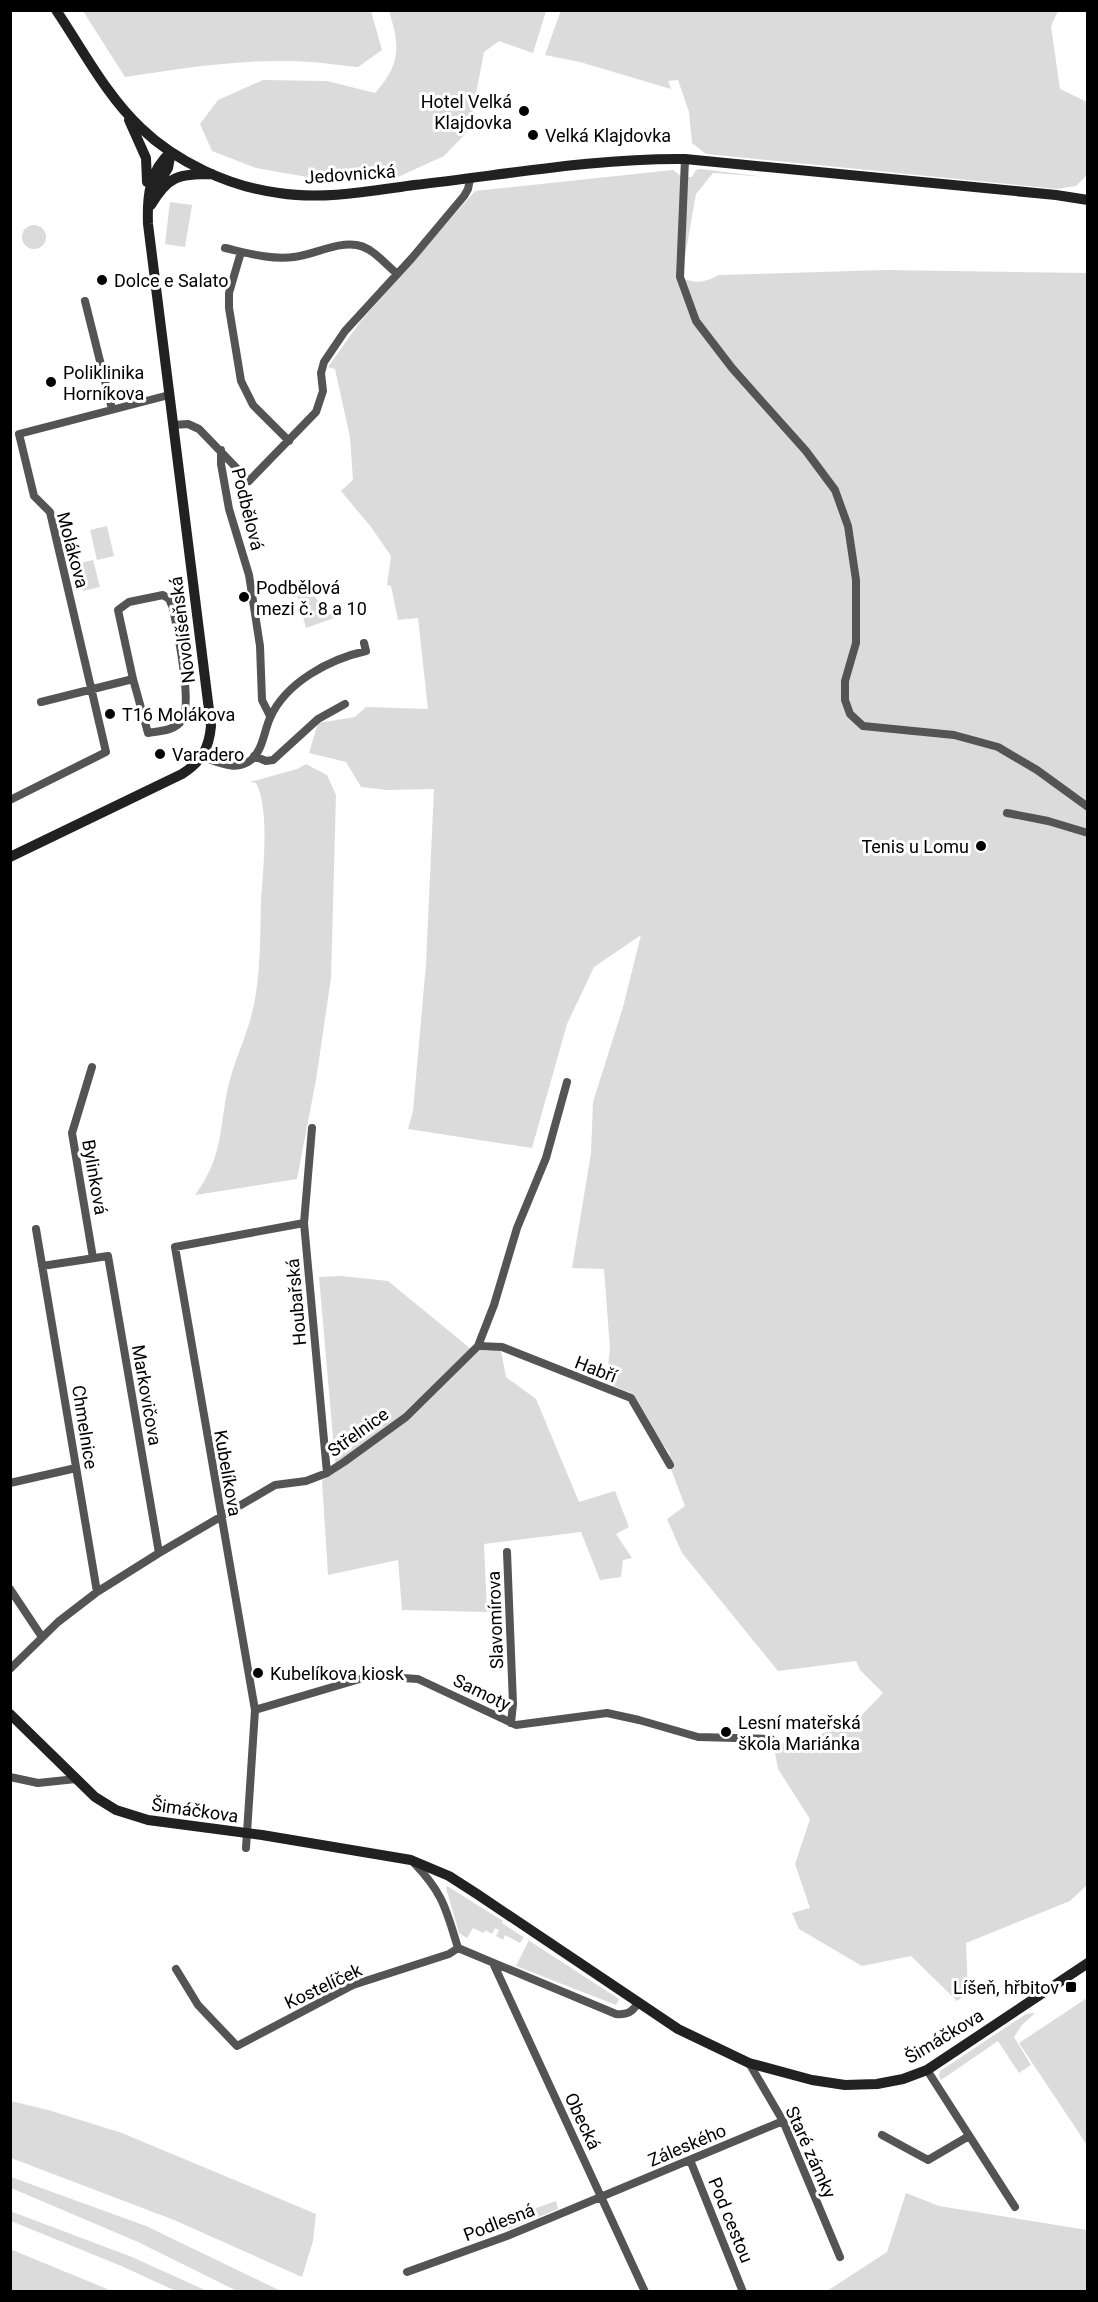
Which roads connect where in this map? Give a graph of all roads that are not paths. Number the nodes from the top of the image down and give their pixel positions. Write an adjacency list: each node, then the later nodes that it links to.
1 (56, 10): 2 (street, Jedovnická)
2 (127, 114): 3 (street, Jedovnická); 8 (street)
3 (171, 152): 5 (street, Jedovnická); 8 (street, Novolíšeňská)
4 (686, 159): 6 (street, Jedovnická); 7 (street, Jedovnická); 27 (street)
5 (214, 174): 6 (street, Jedovnická); 8 (street)
6 (470, 179): 11 (street)
7 (1088, 200)
8 (149, 205): 13 (street, Novolíšeňská)
9 (225, 248): 10 (street)
10 (241, 252): 11 (street); 16 (street)
11 (397, 274): 16 (street)
12 (85, 301): 14 (street)
13 (169, 395): 14 (street, Molákova); 15 (street, Novolíšeňská)
14 (112, 409): 20 (street, Molákova)
15 (172, 425): 17 (street); 25 (street, Novolíšeňská)
16 (289, 441): 17 (street)
17 (221, 450): 23 (street, Podbělová)
18 (364, 643): 23 (street)
19 (134, 679): 19 (street); 20 (street)
20 (92, 690): 21 (street); 26 (street, Molákova)
21 (40, 702)
22 (345, 704): 24 (street)
23 (270, 716): 24 (street)
24 (254, 756): 25 (street)
25 (202, 757): 30 (street)
26 (10, 800)
27 (1088, 807)
28 (1007, 813): 29 (street)
29 (1088, 833)
30 (10, 857)
31 (92, 1067): 36 (street, Bylinková)
32 (567, 1082): 38 (street, Střelnice)
33 (312, 1128): 34 (street, Houbařská)
34 (304, 1223): 41 (street, Houbařská); 43 (street, Kubelíkova)
35 (36, 1229): 37 (street, Chmelnice)
36 (93, 1258): 37 (street); 45 (street, Markovičova)
37 (42, 1266): 40 (street, Chmelnice)
38 (478, 1346): 39 (street, Habří); 41 (street, Střelnice)
39 (670, 1465)
40 (76, 1468): 42 (street); 47 (street, Chmelnice)
41 (327, 1473): 43 (street, Střelnice)
42 (10, 1483)
43 (220, 1517): 45 (street, Střelnice); 50 (street, Kubelíkova)
44 (507, 1552): 52 (street, Slavomírova)
45 (159, 1553): 47 (street, Střelnice)
46 (10, 1589): 48 (street)
47 (97, 1592): 48 (street, Střelnice)
48 (42, 1637): 49 (street, Střelnice)
49 (10, 1669)
50 (255, 1710): 52 (street, Samoty); 56 (street, Kubelíkova)
51 (10, 1714): 55 (street, Šimáčkova)
52 (511, 1723): 53 (street, Samoty)
53 (771, 1739)
54 (10, 1777): 55 (street)
55 (76, 1779): 56 (street, Šimáčkova)
56 (248, 1834): 57 (street, Kubelíkova); 58 (street, Šimáčkova)
57 (246, 1848)
58 (411, 1860): 59 (street); 63 (street, Šimáčkova)
59 (458, 1948): 60 (street); 62 (street, Kostelíček)
60 (493, 1963): 63 (street); 70 (street, Obecká)
61 (1088, 1963): 65 (street, Šimáčkova)
62 (176, 1969)
63 (639, 2003): 64 (street, Šimáčkova)
64 (749, 2063): 65 (street, Šimáčkova); 66 (street, Staré zámky)
65 (927, 2070): 68 (street)
66 (783, 2121): 69 (street, Záleského); 72 (street, Staré zámky)
67 (882, 2135): 68 (street)
68 (969, 2136): 71 (street)
69 (690, 2160): 70 (street, Záleského); 75 (street, Pod cestou)
70 (602, 2198): 73 (street, Podlesná); 74 (street, Obecká)
71 (1015, 2207)
72 (840, 2257)
73 (407, 2272)
74 (645, 2292)
75 (743, 2292)

